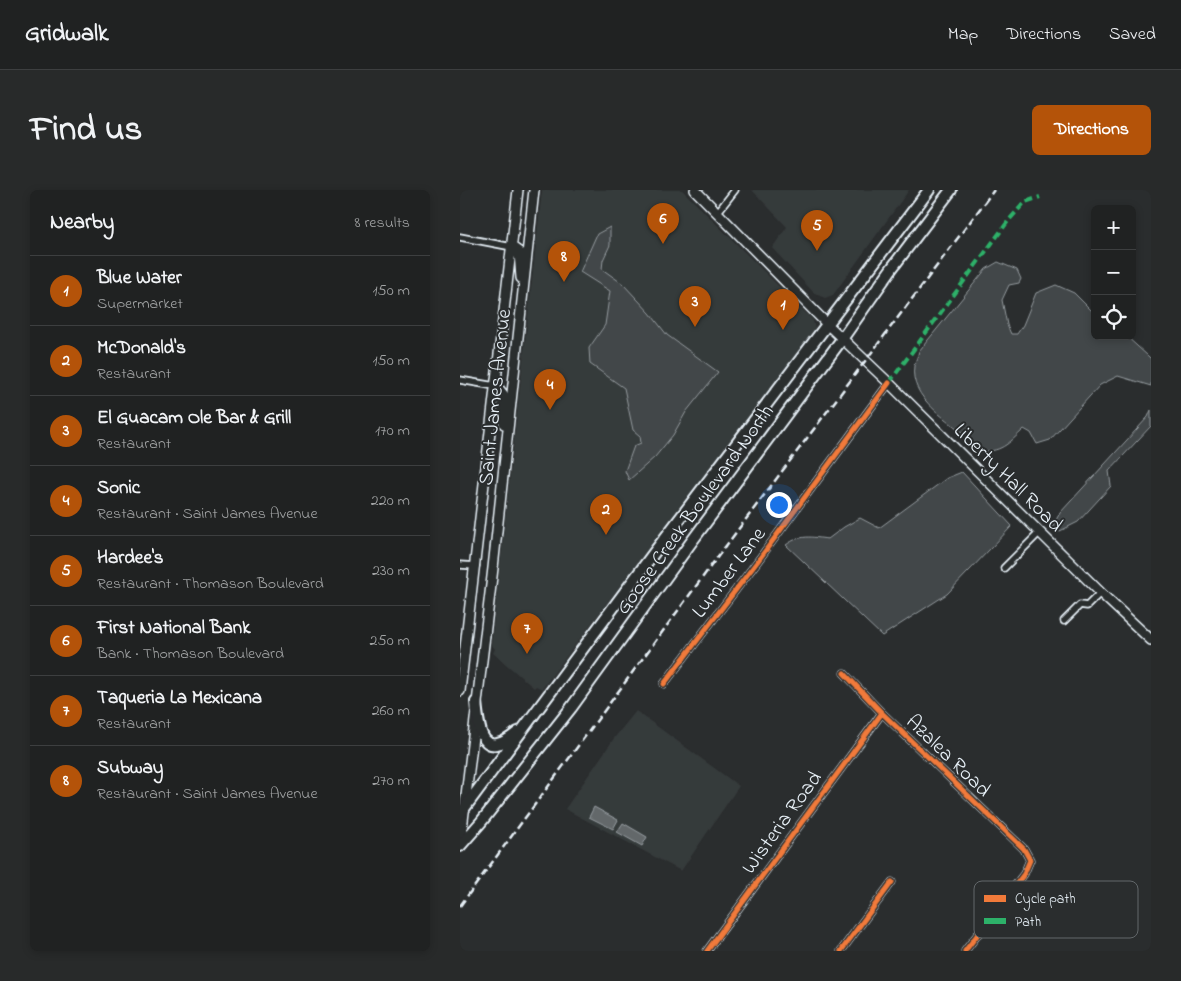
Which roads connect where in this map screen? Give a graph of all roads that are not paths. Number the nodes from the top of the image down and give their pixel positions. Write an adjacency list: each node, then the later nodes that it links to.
1 (518, 190): 9 (main road, Saint James Avenue)
2 (534, 190): 10 (main road, Saint James Avenue)
3 (695, 190): 7 (main road, Liberty Hall Road)
4 (735, 190): 7 (street)
5 (929, 190): 11 (highway)
6 (951, 190): 12 (highway, Goose Creek Boulevard North)
7 (717, 213): 11 (main road, Liberty Hall Road)
8 (460, 237): 9 (street)
9 (512, 247): 10 (main road); 15 (main road, Saint James Avenue)
10 (522, 289): 16 (main road, Saint James Avenue)
11 (828, 325): 12 (main road, Liberty Hall Road); 29 (highway)
12 (842, 340): 14 (main road, Liberty Hall Road); 31 (highway, Goose Creek Boulevard North)
13 (460, 380): 15 (street)
14 (889, 383): 17 (main road, Liberty Hall Road); 25 (street, Lumber Lane)
15 (496, 385): 16 (main road); 19 (main road, Saint James Avenue)
16 (508, 426): 27 (main road, Saint James Avenue)
17 (1040, 532): 20 (street); 21 (main road, Liberty Hall Road)
18 (460, 565): 19 (street)
19 (476, 566): 26 (main road, Saint James Avenue)
20 (1004, 568)
21 (1100, 592): 22 (street); 23 (main road, Liberty Hall Road)
22 (1064, 621)
23 (1151, 640)
24 (844, 673): 28 (street, Azalea Road)
25 (664, 684)
26 (460, 691)
27 (476, 702): 29 (highway); 30 (main road, Saint James Avenue)
28 (882, 713): 32 (street, Azalea Road); 35 (street, Wisteria Road)
29 (530, 721): 30 (highway)
30 (462, 811): 31 (main road, Saint James Avenue)
31 (460, 847)
32 (1019, 881)
33 (892, 882): 36 (street)
34 (975, 938): 37 (street, Azalea Road)
35 (707, 951)
36 (841, 951)
37 (965, 951)

